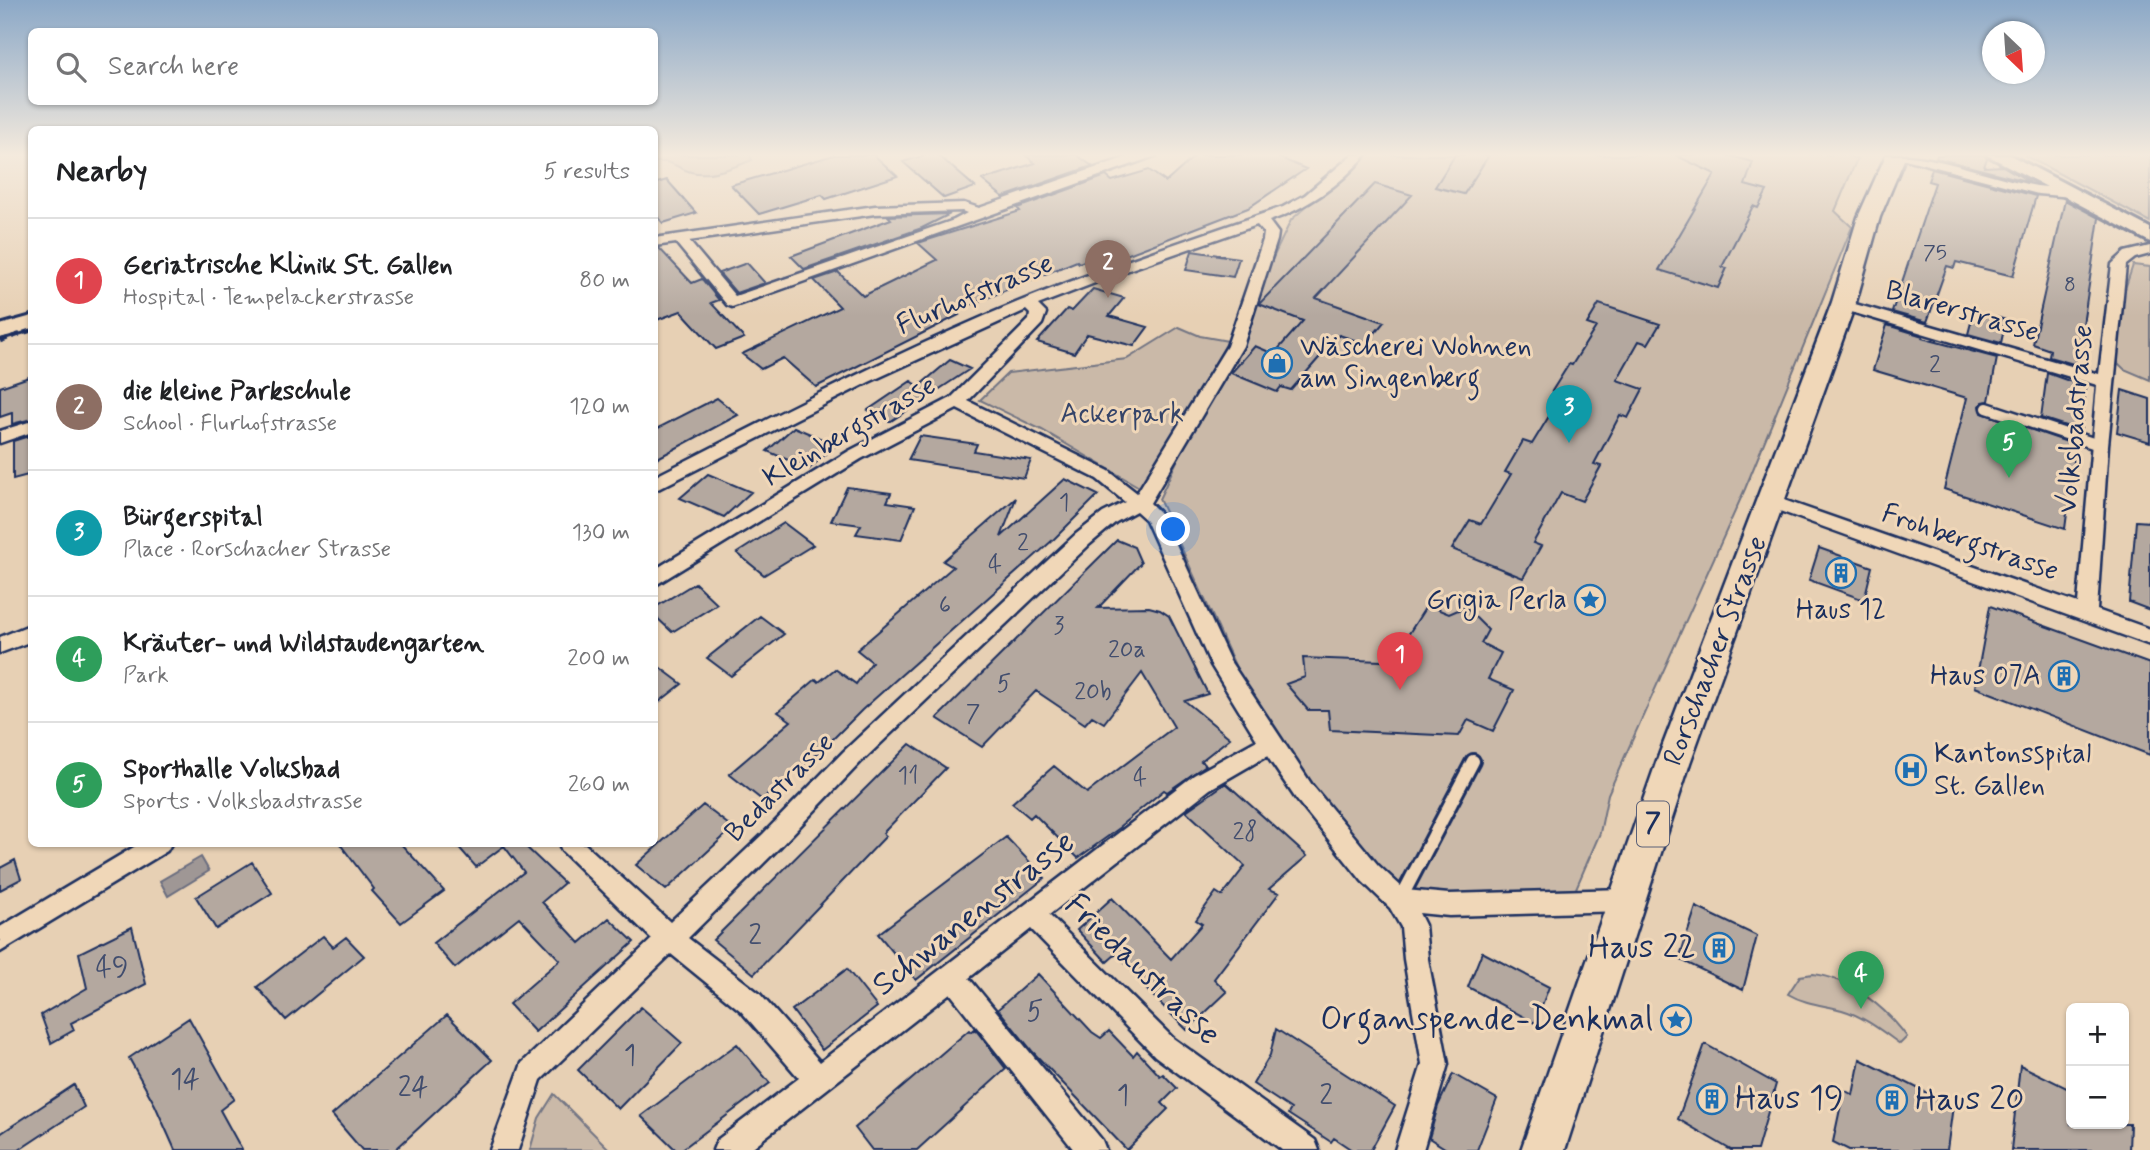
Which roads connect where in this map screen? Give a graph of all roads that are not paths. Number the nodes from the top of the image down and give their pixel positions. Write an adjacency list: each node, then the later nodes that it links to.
1 (915, 209): 10 (street)
2 (968, 209): 7 (street)
3 (990, 209): 7 (street)
4 (1285, 209): 8 (street, Flurhofstrasse)
5 (1872, 209): 14 (main road, Rorschacher Strasse / 7)
6 (2100, 209): 9 (main road)
7 (978, 213): 10 (street)
8 (1260, 219): 13 (street, Flurhofstrasse); 25 (street)
9 (2150, 236)
10 (679, 238): 11 (street)
11 (658, 241)
12 (2150, 250): 17 (street, Volksbadstrasse)
13 (1029, 304): 18 (street, Kleinbergstrasse); 23 (street, Flurhofstrasse)
14 (1843, 305): 17 (street, Blarerstrasse); 24 (main road, Rorschacher Strasse / 7)
15 (28, 323): 16 (main road)
16 (0, 332)
17 (2106, 382): 22 (street, Volksbadstrasse)
18 (957, 402): 25 (street); 26 (street, Kleinbergstrasse)
19 (1987, 408): 22 (lane)
20 (28, 427): 21 (street)
21 (0, 437)
22 (2099, 444): 27 (street, Volksbadstrasse)
23 (658, 483)
24 (1772, 502): 27 (street, Frohbergstrasse); 36 (main road, Rorschacher Strasse / 7)
25 (1140, 504): 31 (street); 40 (street, Bedastrasse)
26 (658, 577)
27 (2087, 613): 29 (street, Frohbergstrasse)
28 (28, 634): 30 (street)
29 (2150, 637)
30 (0, 645)
31 (1270, 742): 35 (street); 37 (street, Schwanenstrasse)
32 (1473, 761): 35 (lane)
33 (154, 847): 38 (street)
34 (573, 847): 40 (street)
35 (1399, 900): 36 (street); 48 (street)
36 (1625, 900): 49 (main road, Rorschacher Strasse / 7)
37 (1032, 914): 42 (street, Schwanenstrasse); 47 (street, Friedaustrasse)
38 (26, 924): 39 (lane); 41 (street)
39 (0, 927)
40 (669, 938): 43 (street); 44 (street, Bedastrasse)
41 (0, 940)
42 (952, 976): 43 (street, Schwanenstrasse); 46 (street)
43 (818, 1080): 45 (street, Schwanenstrasse)
44 (504, 1150)
45 (727, 1150)
46 (1092, 1150)
47 (1305, 1150)
48 (1409, 1150)
49 (1543, 1150)

